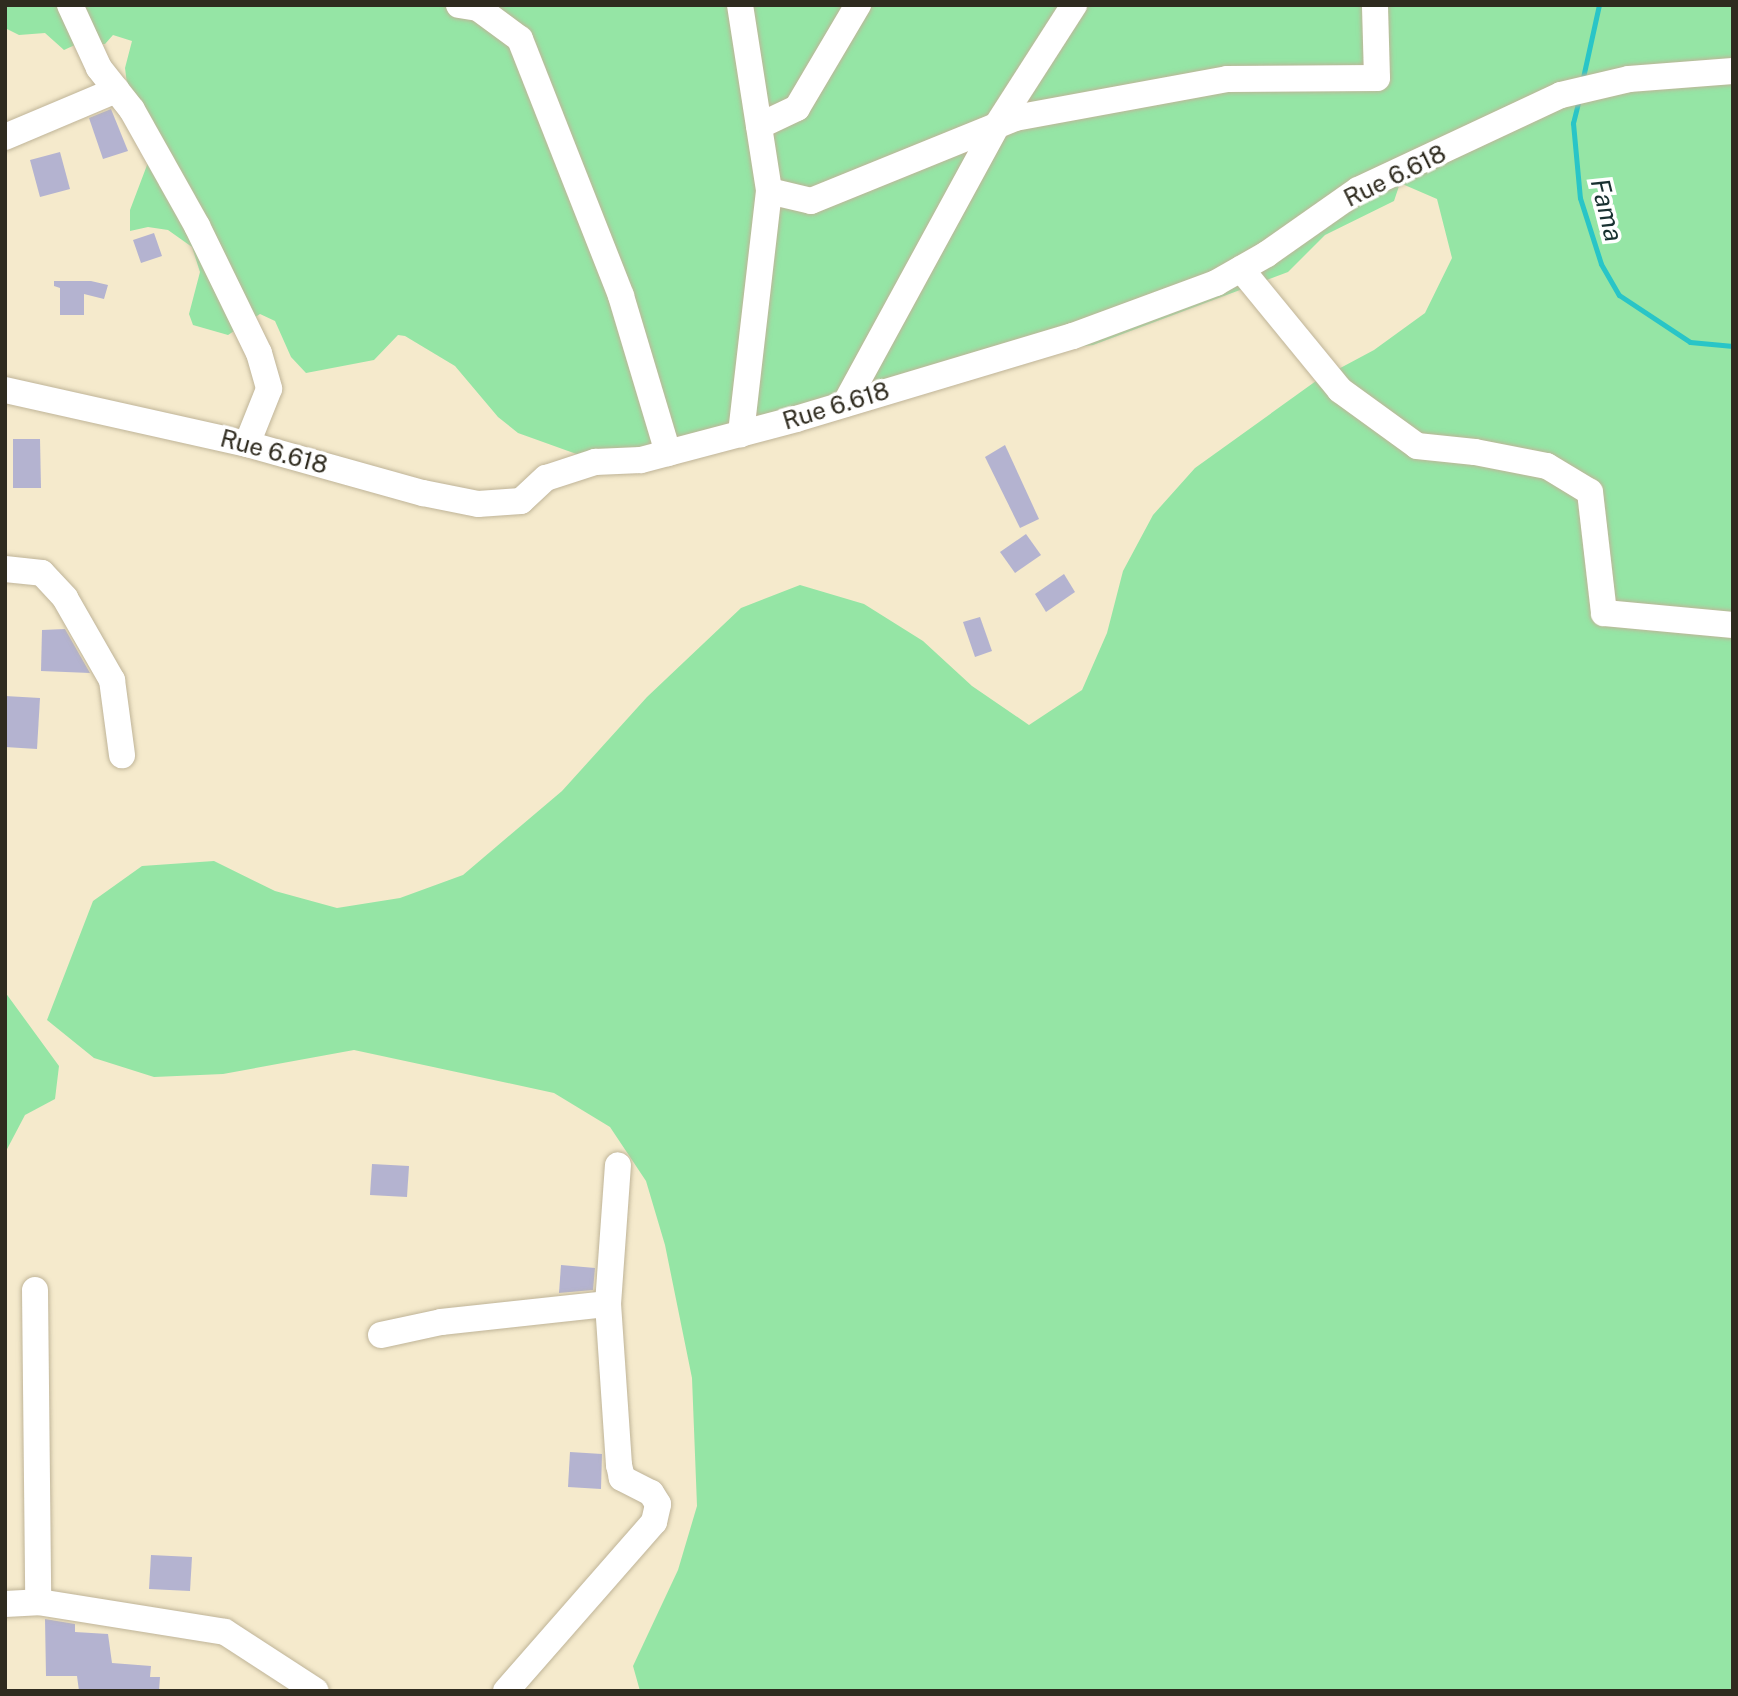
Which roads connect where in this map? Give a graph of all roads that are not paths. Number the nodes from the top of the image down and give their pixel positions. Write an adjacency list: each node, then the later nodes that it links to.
1 (70, 5): 8 (street)
2 (459, 5): 18 (street)
3 (740, 5): 10 (street)
4 (858, 5): 10 (street)
5 (1074, 5): 9 (street)
6 (1375, 5): 9 (street)
7 (1733, 71): 13 (street, Rue 6.618)
8 (116, 90): 11 (street); 17 (street)
9 (997, 125): 12 (street); 15 (street)
10 (759, 126): 12 (street)
11 (5, 137)
12 (769, 191): 16 (street)
13 (1241, 269): 15 (street, Rue 6.618); 20 (street)
14 (5, 390): 17 (street, Rue 6.618)
15 (845, 404): 16 (street, Rue 6.618)
16 (741, 434): 18 (street, Rue 6.618)
17 (247, 444): 18 (street, Rue 6.618)
18 (668, 453)
19 (5, 569): 21 (street)
20 (1733, 625)
21 (122, 755)
22 (618, 1165): 24 (street)
23 (35, 1290): 26 (street)
24 (608, 1304): 25 (street); 29 (street)
25 (381, 1335)
26 (38, 1602): 27 (street); 28 (street)
27 (5, 1604)
28 (316, 1691)
29 (506, 1691)

